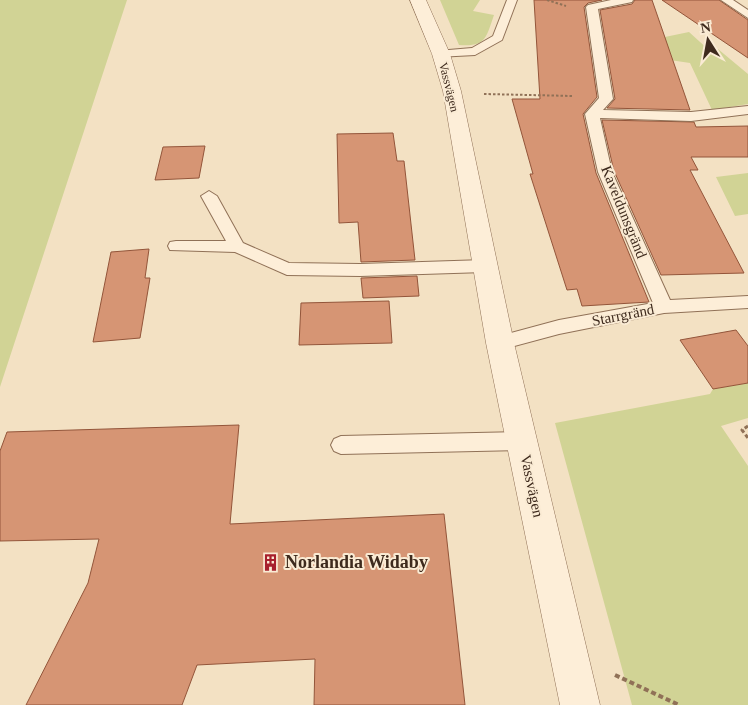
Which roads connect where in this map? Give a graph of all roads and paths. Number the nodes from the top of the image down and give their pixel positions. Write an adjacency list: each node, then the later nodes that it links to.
1 (418, 0): 6 (street, Vassvägen)
2 (512, 0): 6 (lane, Vassvägen)
3 (628, 0): 8 (lane)
4 (726, 0): 5 (lane)
5 (748, 15)
6 (441, 54): 14 (street, Vassvägen)
7 (478, 94): 8 (path)
8 (606, 99): 10 (lane)
9 (748, 110): 10 (lane)
10 (592, 114): 16 (lane, Kaveldunsgränd)
11 (210, 196): 13 (lane)
12 (176, 246): 13 (lane)
13 (237, 247): 14 (lane)
14 (485, 266): 17 (street, Vassvägen)
15 (748, 302): 16 (lane, Starrgränd)
16 (664, 307): 17 (lane, Starrgränd)
17 (500, 343): 20 (street, Vassvägen)
18 (748, 426): 19 (path)
19 (748, 438)
20 (522, 441): 21 (lane); 23 (street, Vassvägen)
21 (341, 446)
22 (609, 672): 24 (path)
23 (580, 705)
24 (679, 705)

